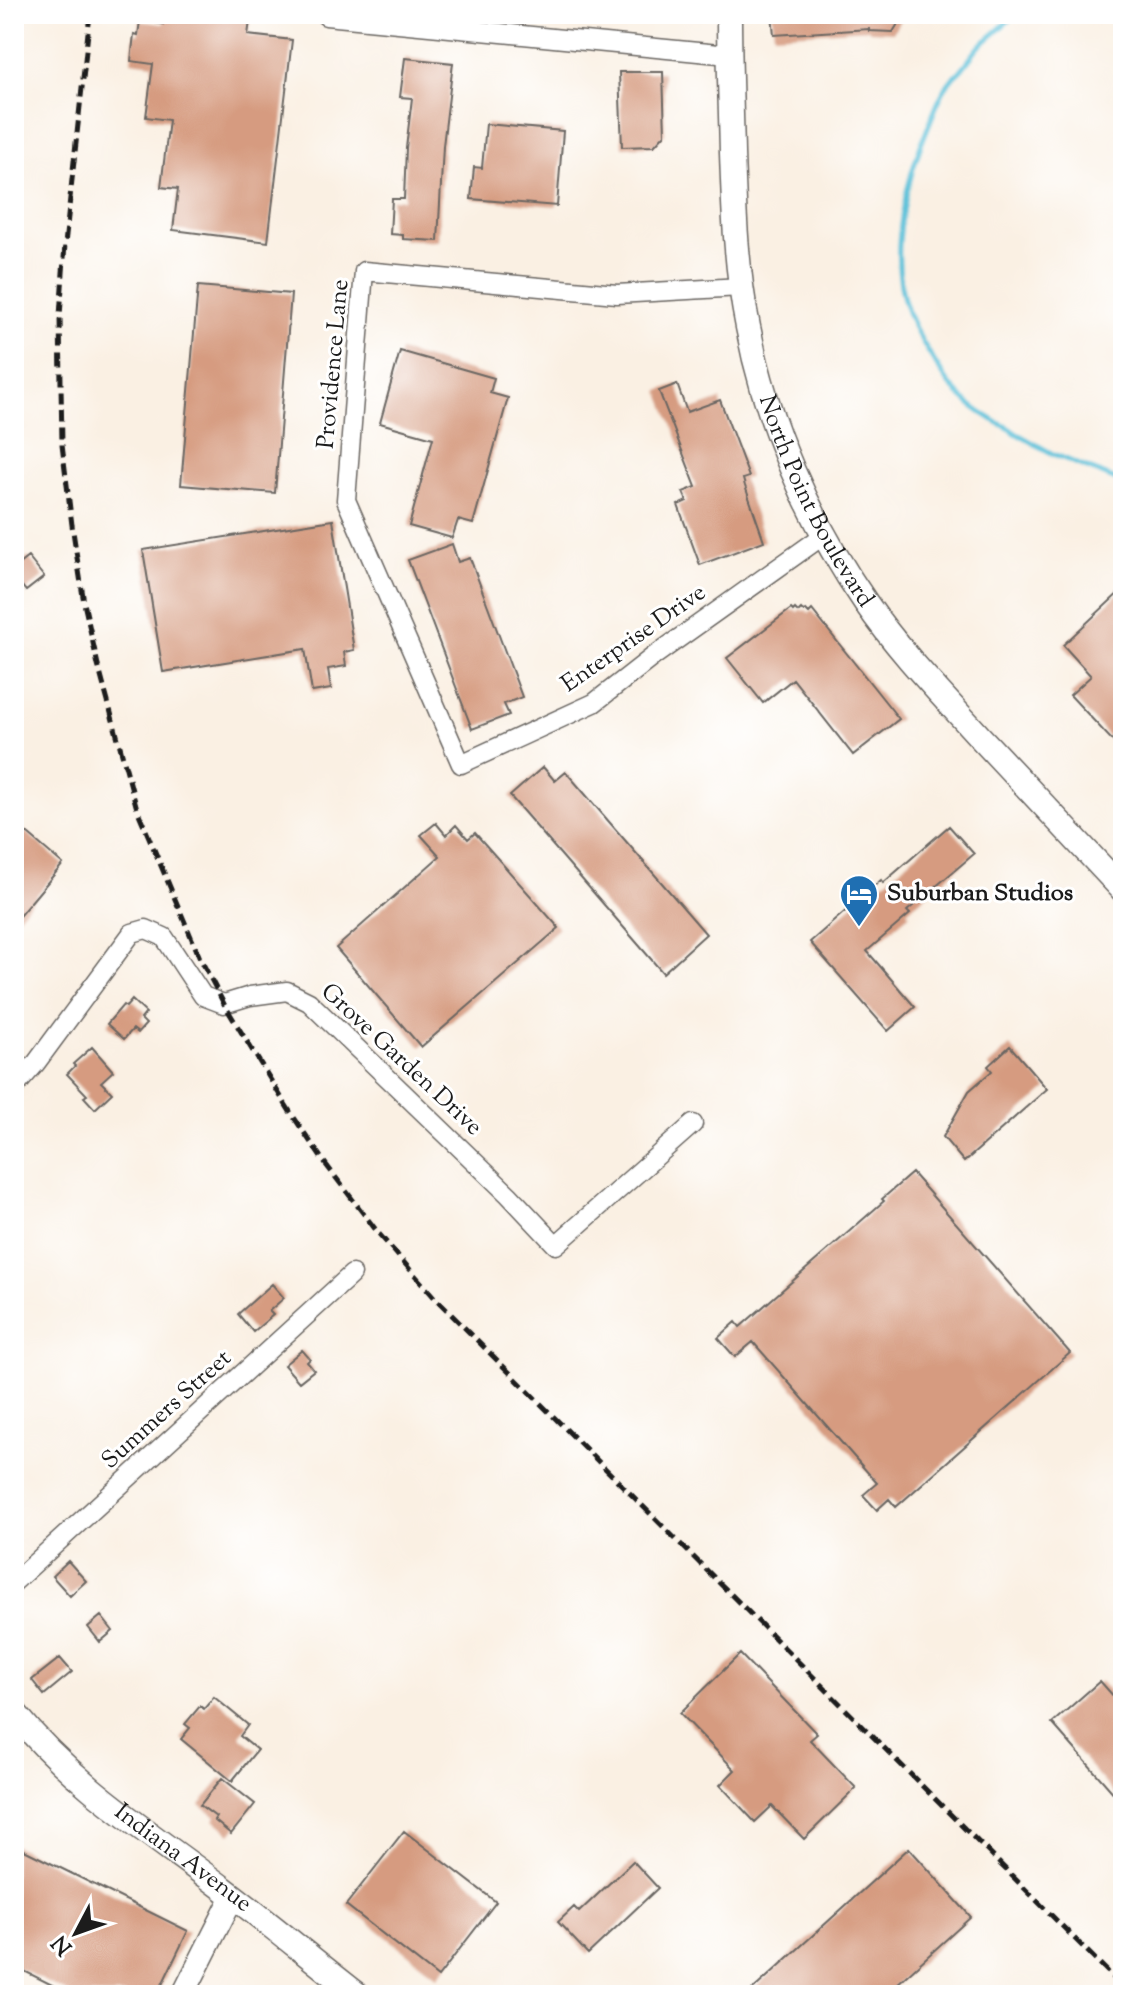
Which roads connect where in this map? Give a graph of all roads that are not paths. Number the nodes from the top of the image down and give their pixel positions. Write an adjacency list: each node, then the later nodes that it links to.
1 (729, 14): 3 (main road, North Point Boulevard)
2 (326, 16): 3 (street)
3 (729, 55): 4 (main road, North Point Boulevard)
4 (741, 287): 5 (main road, North Point Boulevard); 6 (street, Providence Lane)
5 (824, 535): 6 (street, Enterprise Drive); 7 (main road, North Point Boulevard)
6 (461, 764)
7 (1123, 890)
8 (14, 1088): 9 (street, Grove Garden Drive)
9 (693, 1124)
10 (352, 1274): 11 (street, Summers Street)
11 (14, 1582)
12 (14, 1712): 13 (main road, Indiana Avenue)
13 (233, 1896): 14 (street); 15 (main road, Indiana Avenue)
14 (183, 1995)
15 (358, 1995)

